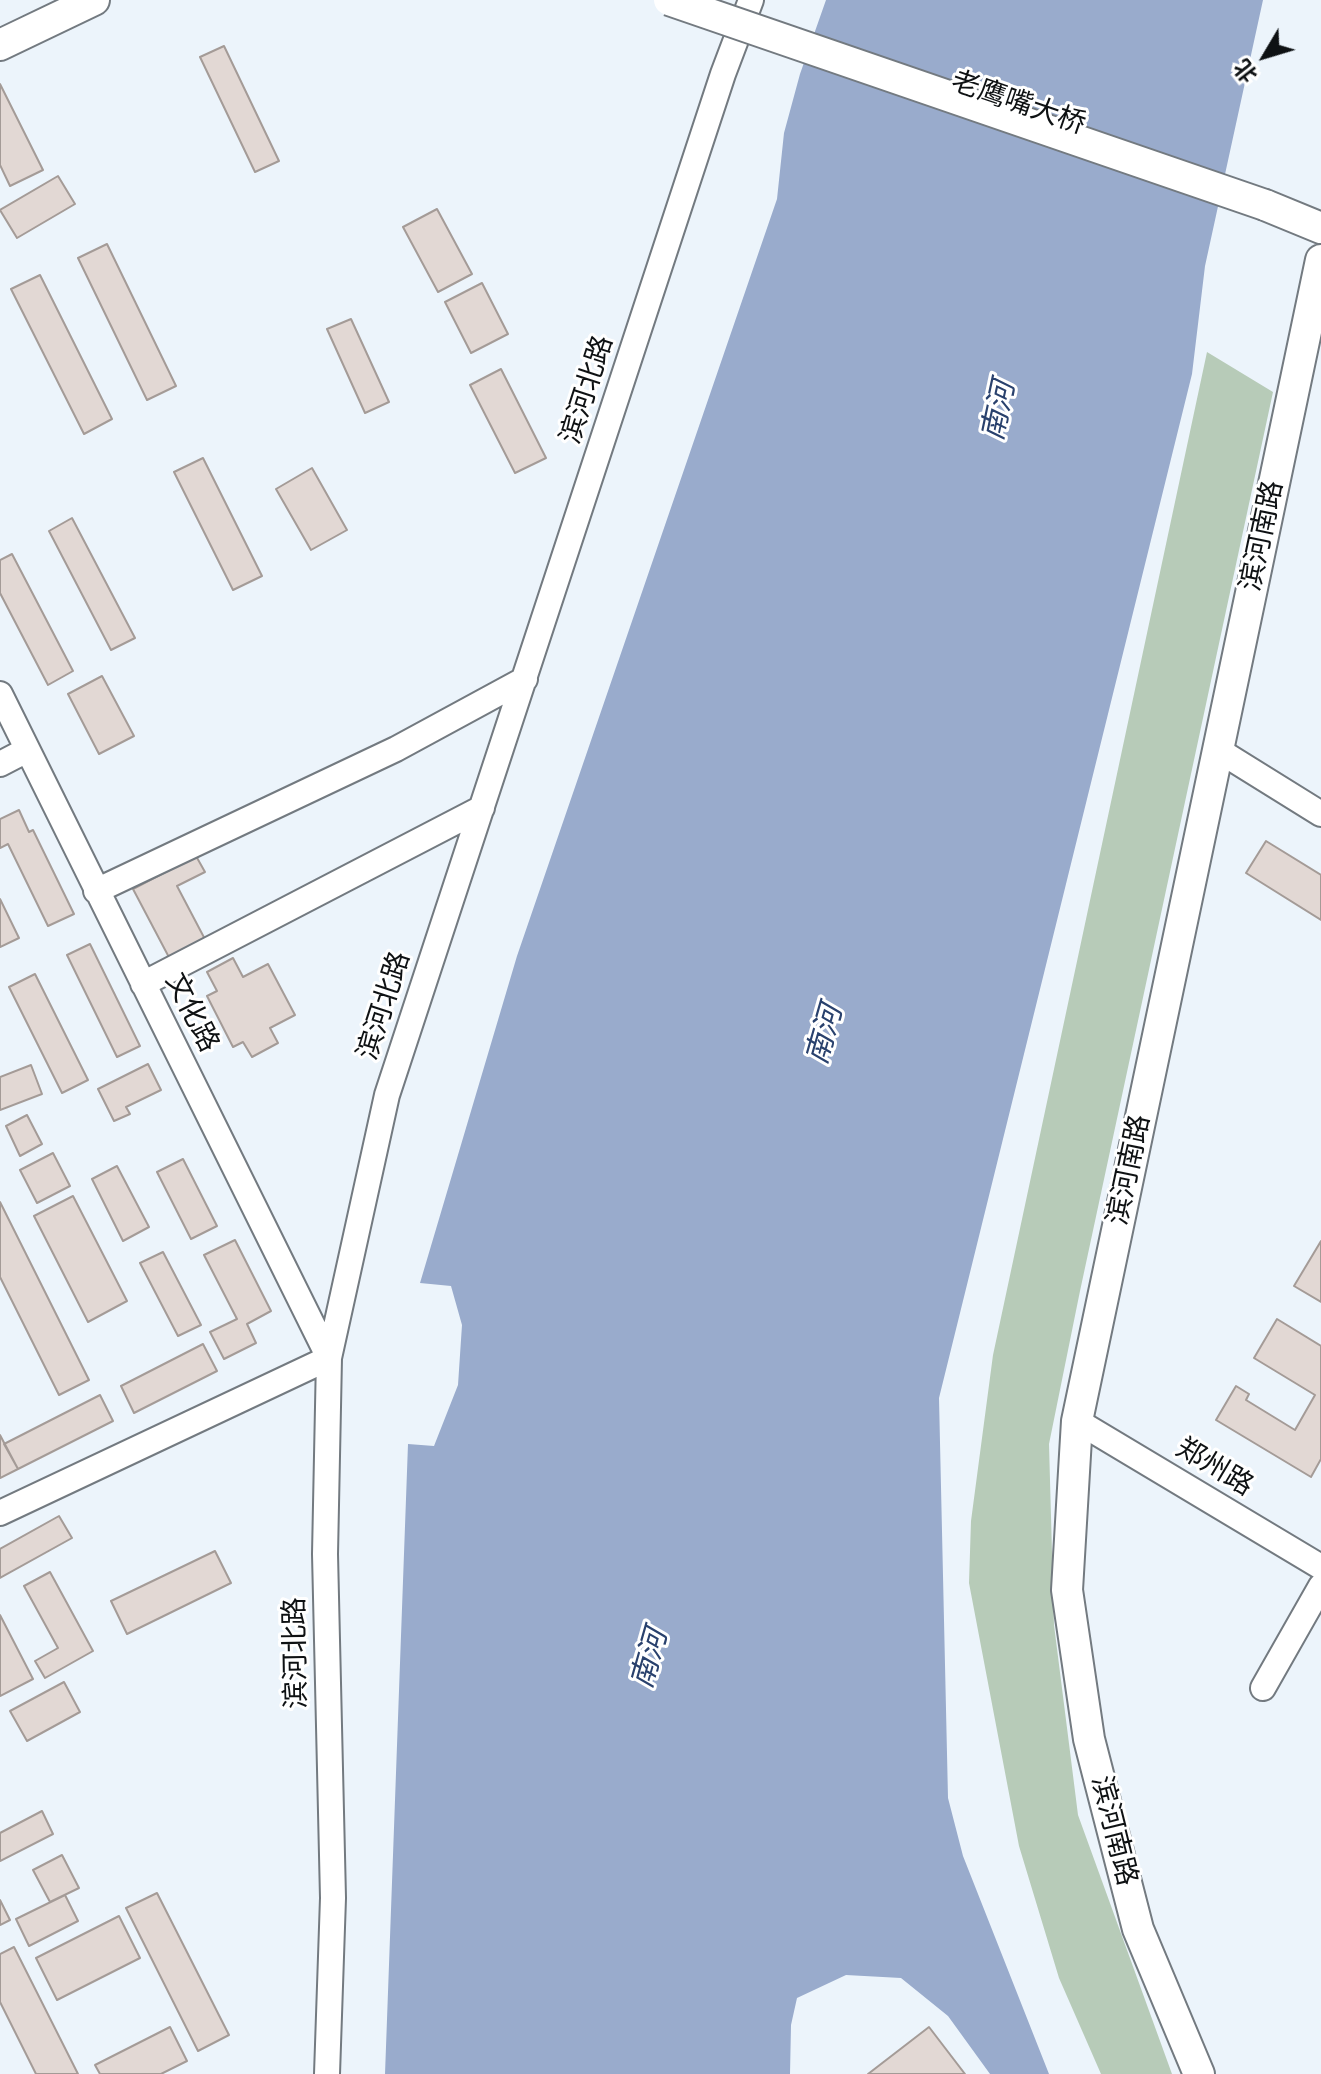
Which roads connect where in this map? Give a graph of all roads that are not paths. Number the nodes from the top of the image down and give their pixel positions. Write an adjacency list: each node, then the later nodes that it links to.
1 (46, 0): 6 (main road)
2 (669, 0): 8 (main road, 老鹰嘴大桥, bridge)
3 (715, 0): 8 (main road, 老鹰嘴大桥)
4 (751, 0): 12 (street, 滨河北路)
5 (86, 2): 7 (main road)
6 (0, 22)
7 (0, 45)
8 (1268, 197): 9 (main road, 老鹰嘴大桥); 10 (main road)
9 (1321, 207)
10 (1321, 228)
11 (1321, 260): 15 (main road, 滨河南路)
12 (525, 679): 17 (street, 滨河北路); 19 (street)
13 (0, 694): 14 (street, 文化路)
14 (27, 750): 16 (street); 19 (street, 文化路)
15 (1218, 750): 18 (street); 22 (main road, 滨河南路)
16 (0, 764)
17 (482, 808): 20 (street); 21 (street, 滨河北路)
18 (1321, 814)
19 (96, 891): 20 (street, 文化路)
20 (143, 984): 21 (street, 文化路)
21 (329, 1358): 23 (street); 27 (street, 滨河北路)
22 (1077, 1421): 24 (street, 郑州路); 28 (main road, 滨河南路)
23 (0, 1513)
24 (1321, 1567)
25 (1321, 1586): 26 (street)
26 (1263, 1688)
27 (327, 2074)
28 (1199, 2074)

